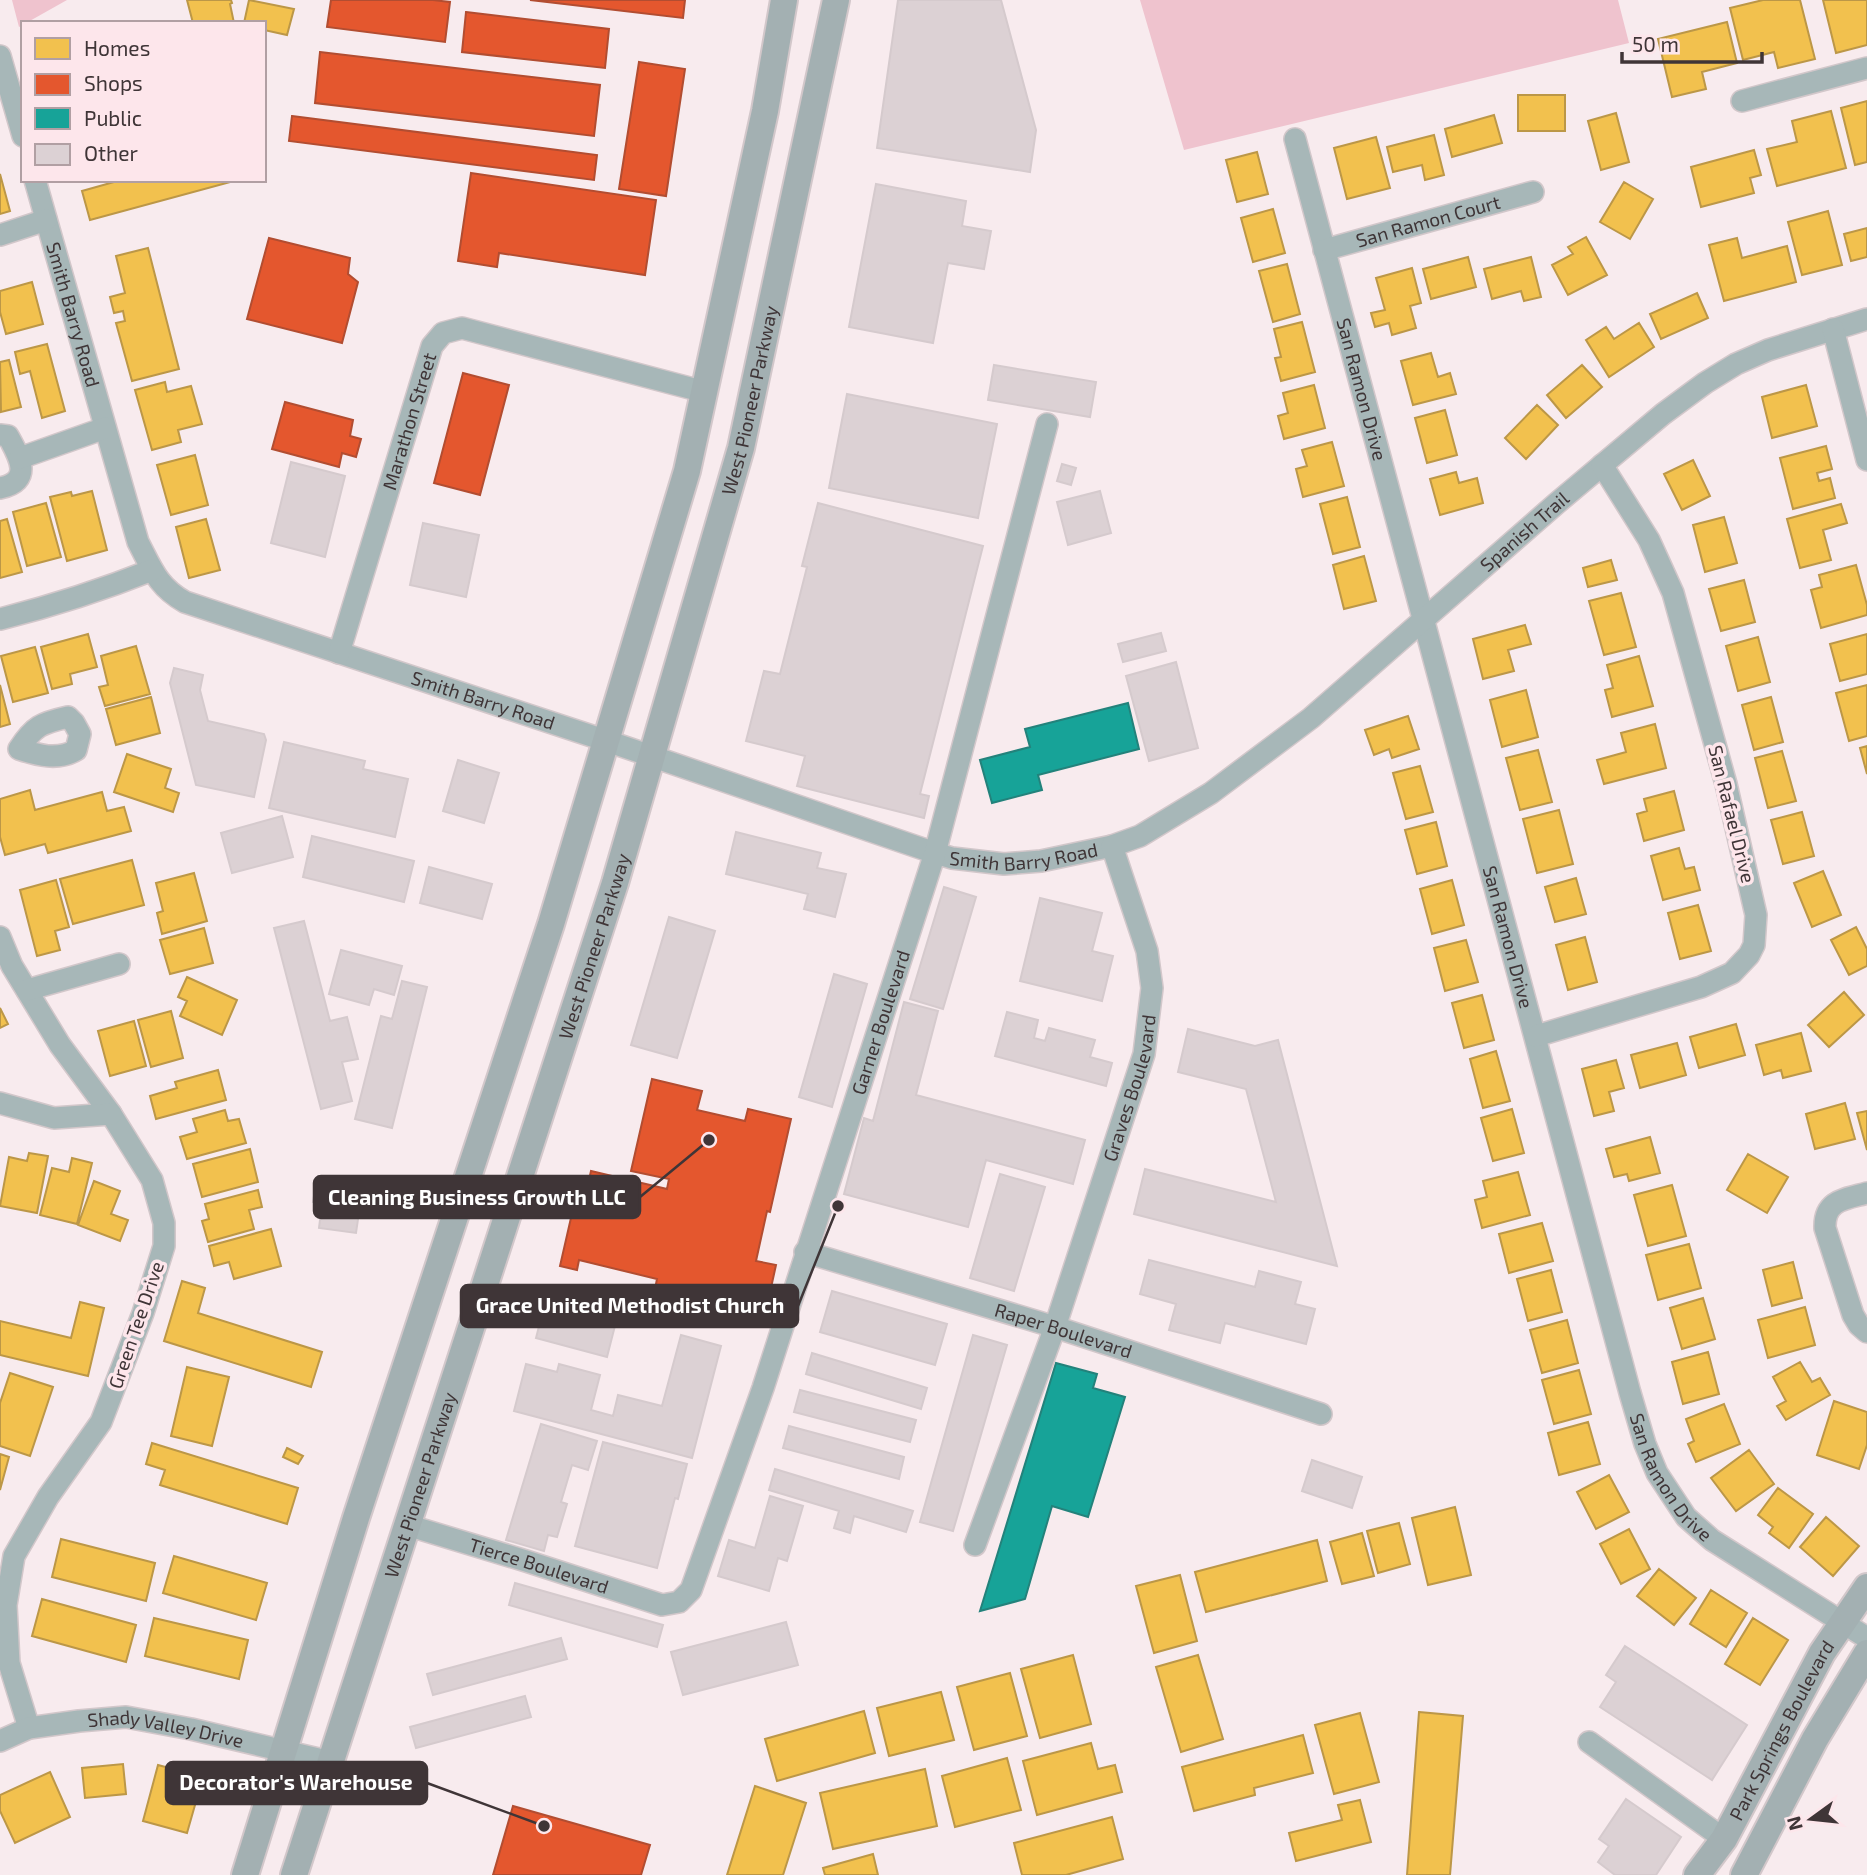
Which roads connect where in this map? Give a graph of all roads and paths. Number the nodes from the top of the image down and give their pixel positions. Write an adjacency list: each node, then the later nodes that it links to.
1 (784, 0): 15 (main road)
2 (836, 0): 28 (main road, West Pioneer Parkway)
3 (0, 56): 6 (street)
4 (1867, 68): 5 (street)
5 (1742, 101)
6 (21, 129)
7 (1295, 139): 12 (street, San Ramon Drive)
8 (36, 182): 10 (street, Smith Barry Road)
9 (1534, 191): 12 (street, San Ramon Court)
10 (46, 220): 11 (street); 17 (street, Smith Barry Road)
11 (0, 235)
12 (1324, 250): 24 (street, San Ramon Drive)
13 (1867, 319): 14 (street, Spanish Trail)
14 (1833, 329): 20 (street); 21 (street, Spanish Trail)
15 (705, 391): 26 (street, Marathon Street); 27 (main road)
16 (1047, 424): 31 (street, Garner Boulevard)
17 (105, 428): 19 (street); 23 (street, Smith Barry Road)
18 (0, 435): 19 (street)
19 (20, 458): 22 (street)
20 (1867, 460)
21 (1602, 465): 24 (street, Spanish Trail); 35 (street, San Rafael Drive)
22 (0, 488)
23 (152, 570): 25 (street); 26 (street, Smith Barry Road)
24 (1424, 618): 29 (street, Spanish Trail); 35 (street, San Ramon Drive)
25 (0, 619)
26 (340, 653): 27 (street, Smith Barry Road)
27 (607, 741): 28 (street, Smith Barry Road); 53 (main road)
28 (652, 756): 31 (street, Smith Barry Road); 43 (main road, West Pioneer Parkway)
29 (1211, 793): 30 (street, Smith Barry Road)
30 (1112, 846): 31 (street, Smith Barry Road); 40 (street, Graves Boulevard)
31 (935, 853): 39 (street, Garner Boulevard)
32 (0, 937): 34 (street, Green Tee Drive)
33 (119, 964): 34 (street)
34 (27, 990): 37 (street, Green Tee Drive)
35 (1536, 1036): 47 (street, San Ramon Drive)
36 (0, 1103): 37 (street)
37 (111, 1114): 50 (street, Green Tee Drive)
38 (1867, 1193): 41 (street)
39 (805, 1252): 40 (street, Raper Boulevard); 46 (street, Garner Boulevard)
40 (1055, 1327): 42 (street, Raper Boulevard); 44 (street, Graves Boulevard)
41 (1867, 1332)
42 (1321, 1413)
43 (407, 1525): 46 (street, Tierce Boulevard); 54 (main road, West Pioneer Parkway)
44 (975, 1545)
45 (1867, 1587): 47 (main road, Park Springs Boulevard)
46 (672, 1604)
47 (1843, 1622): 48 (street, San Ramon Drive); 55 (main road, Park Springs Boulevard)
48 (1867, 1637)
49 (1867, 1653): 59 (main road, Park Springs Boulevard)
50 (29, 1728): 51 (street, Shady Valley Drive); 53 (street, Shady Valley Drive)
51 (0, 1741)
52 (1588, 1742): 55 (street)
53 (285, 1750): 54 (street, Shady Valley Drive); 56 (main road)
54 (331, 1762): 57 (main road, West Pioneer Parkway)
55 (1724, 1839): 58 (main road, Park Springs Boulevard)
56 (245, 1875)
57 (294, 1875)
58 (1698, 1875)
59 (1744, 1875)

